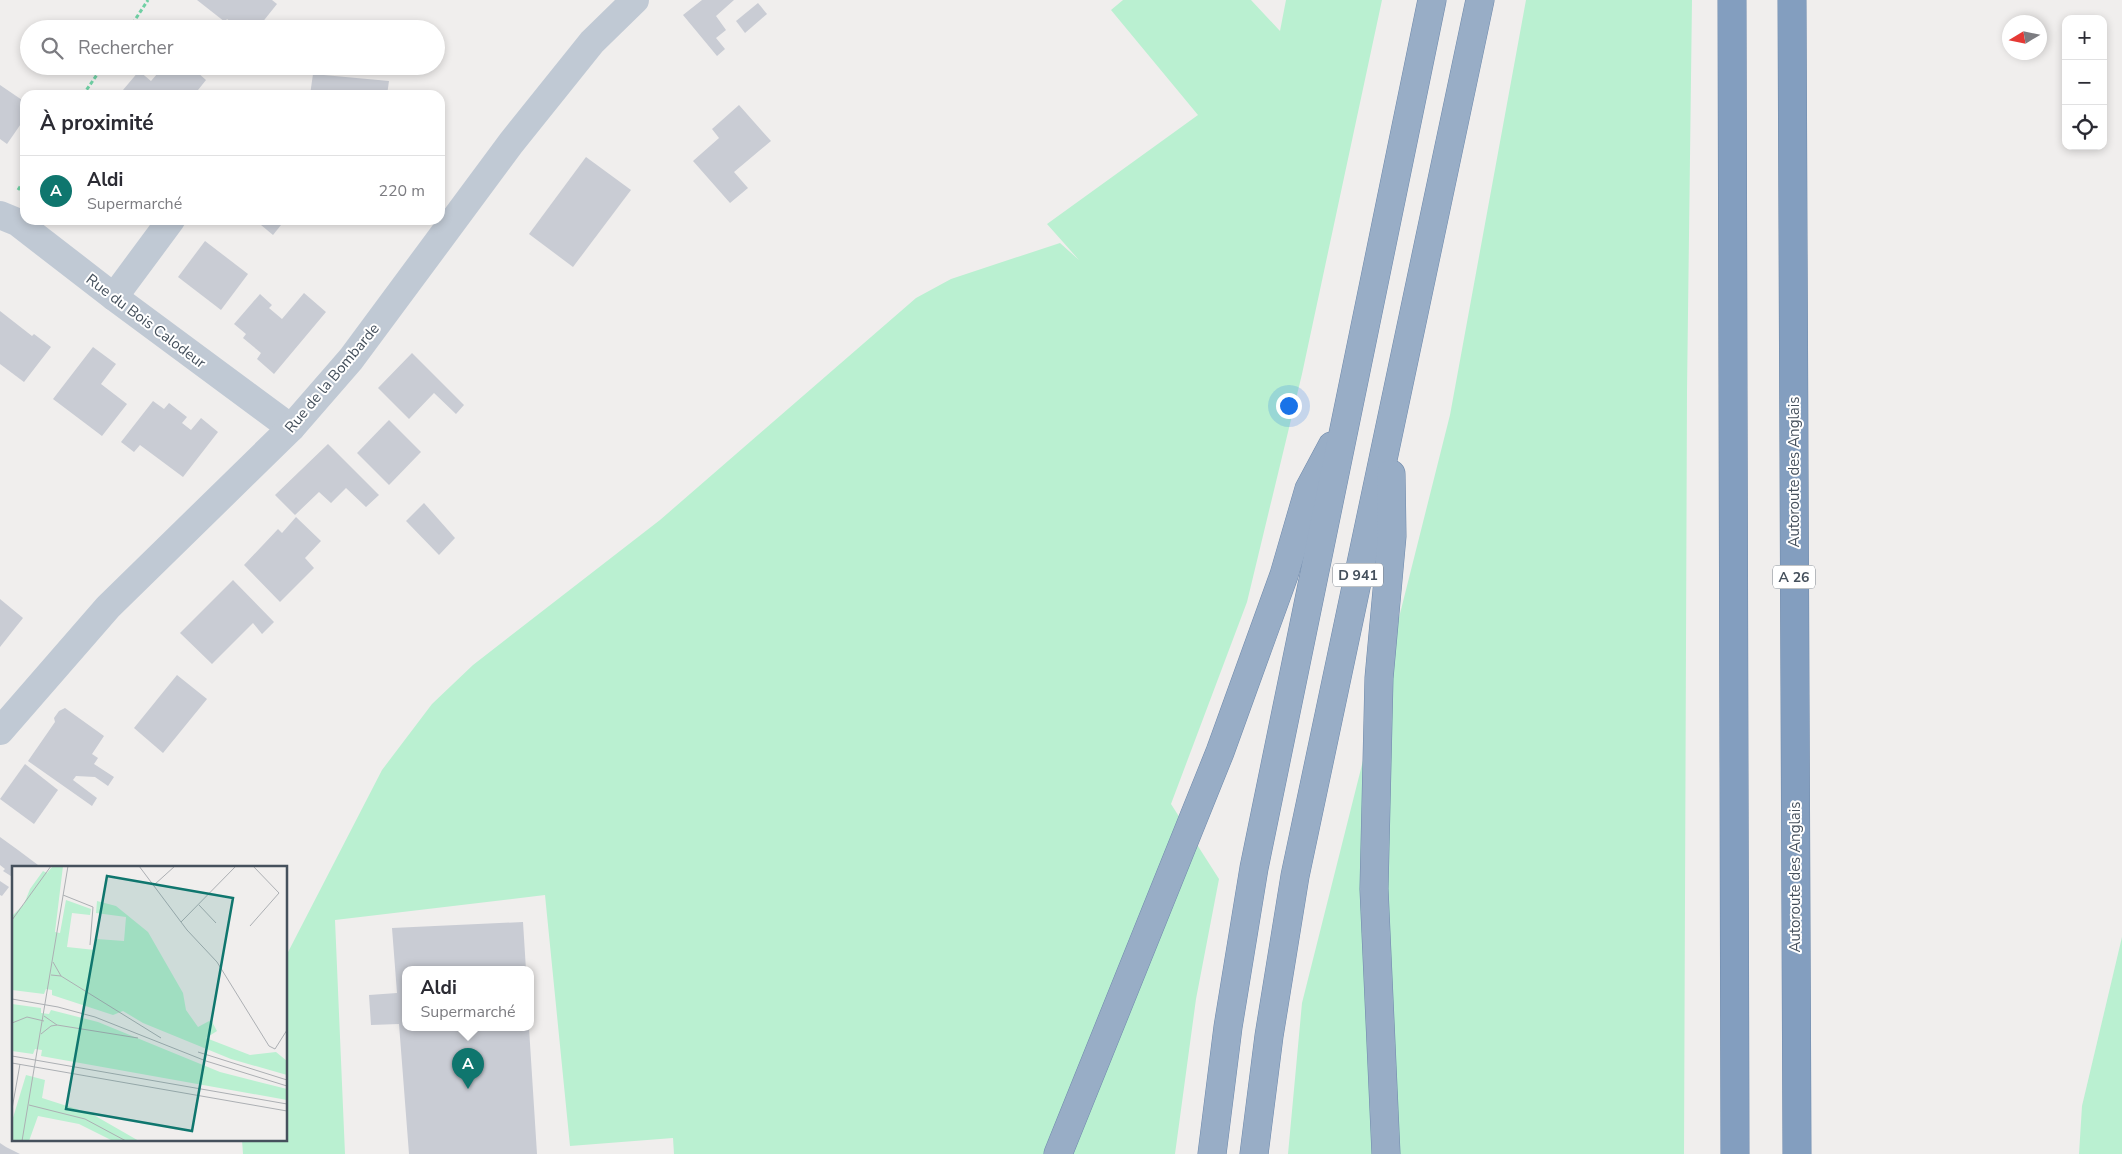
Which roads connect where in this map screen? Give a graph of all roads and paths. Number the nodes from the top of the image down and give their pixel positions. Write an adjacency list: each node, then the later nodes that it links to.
1 (148, 0): 7 (path)
2 (635, 0): 15 (street, Rue de la Bombarde)
3 (1432, 0): 13 (highway, D 941)
4 (1480, 0): 14 (highway, D 941)
5 (1732, 0): 21 (highway)
6 (1792, 0): 22 (highway, Autoroute des Anglais / A 26)
7 (134, 20)
8 (97, 75): 9 (path)
9 (86, 90)
10 (0, 215): 12 (street, Rue du Bois Calodeur)
11 (167, 225): 12 (street)
12 (114, 297): 15 (street, Rue du Bois Calodeur)
13 (1346, 420): 17 (highway, D 941); 18 (highway, D 941)
14 (1390, 427): 19 (highway, D 941); 20 (highway, D 941)
15 (291, 428): 16 (street, Rue de la Bombarde)
16 (2, 725)
17 (1058, 1154)
18 (1212, 1154)
19 (1254, 1154)
20 (1386, 1154)
21 (1735, 1154)
22 (1796, 1154)

